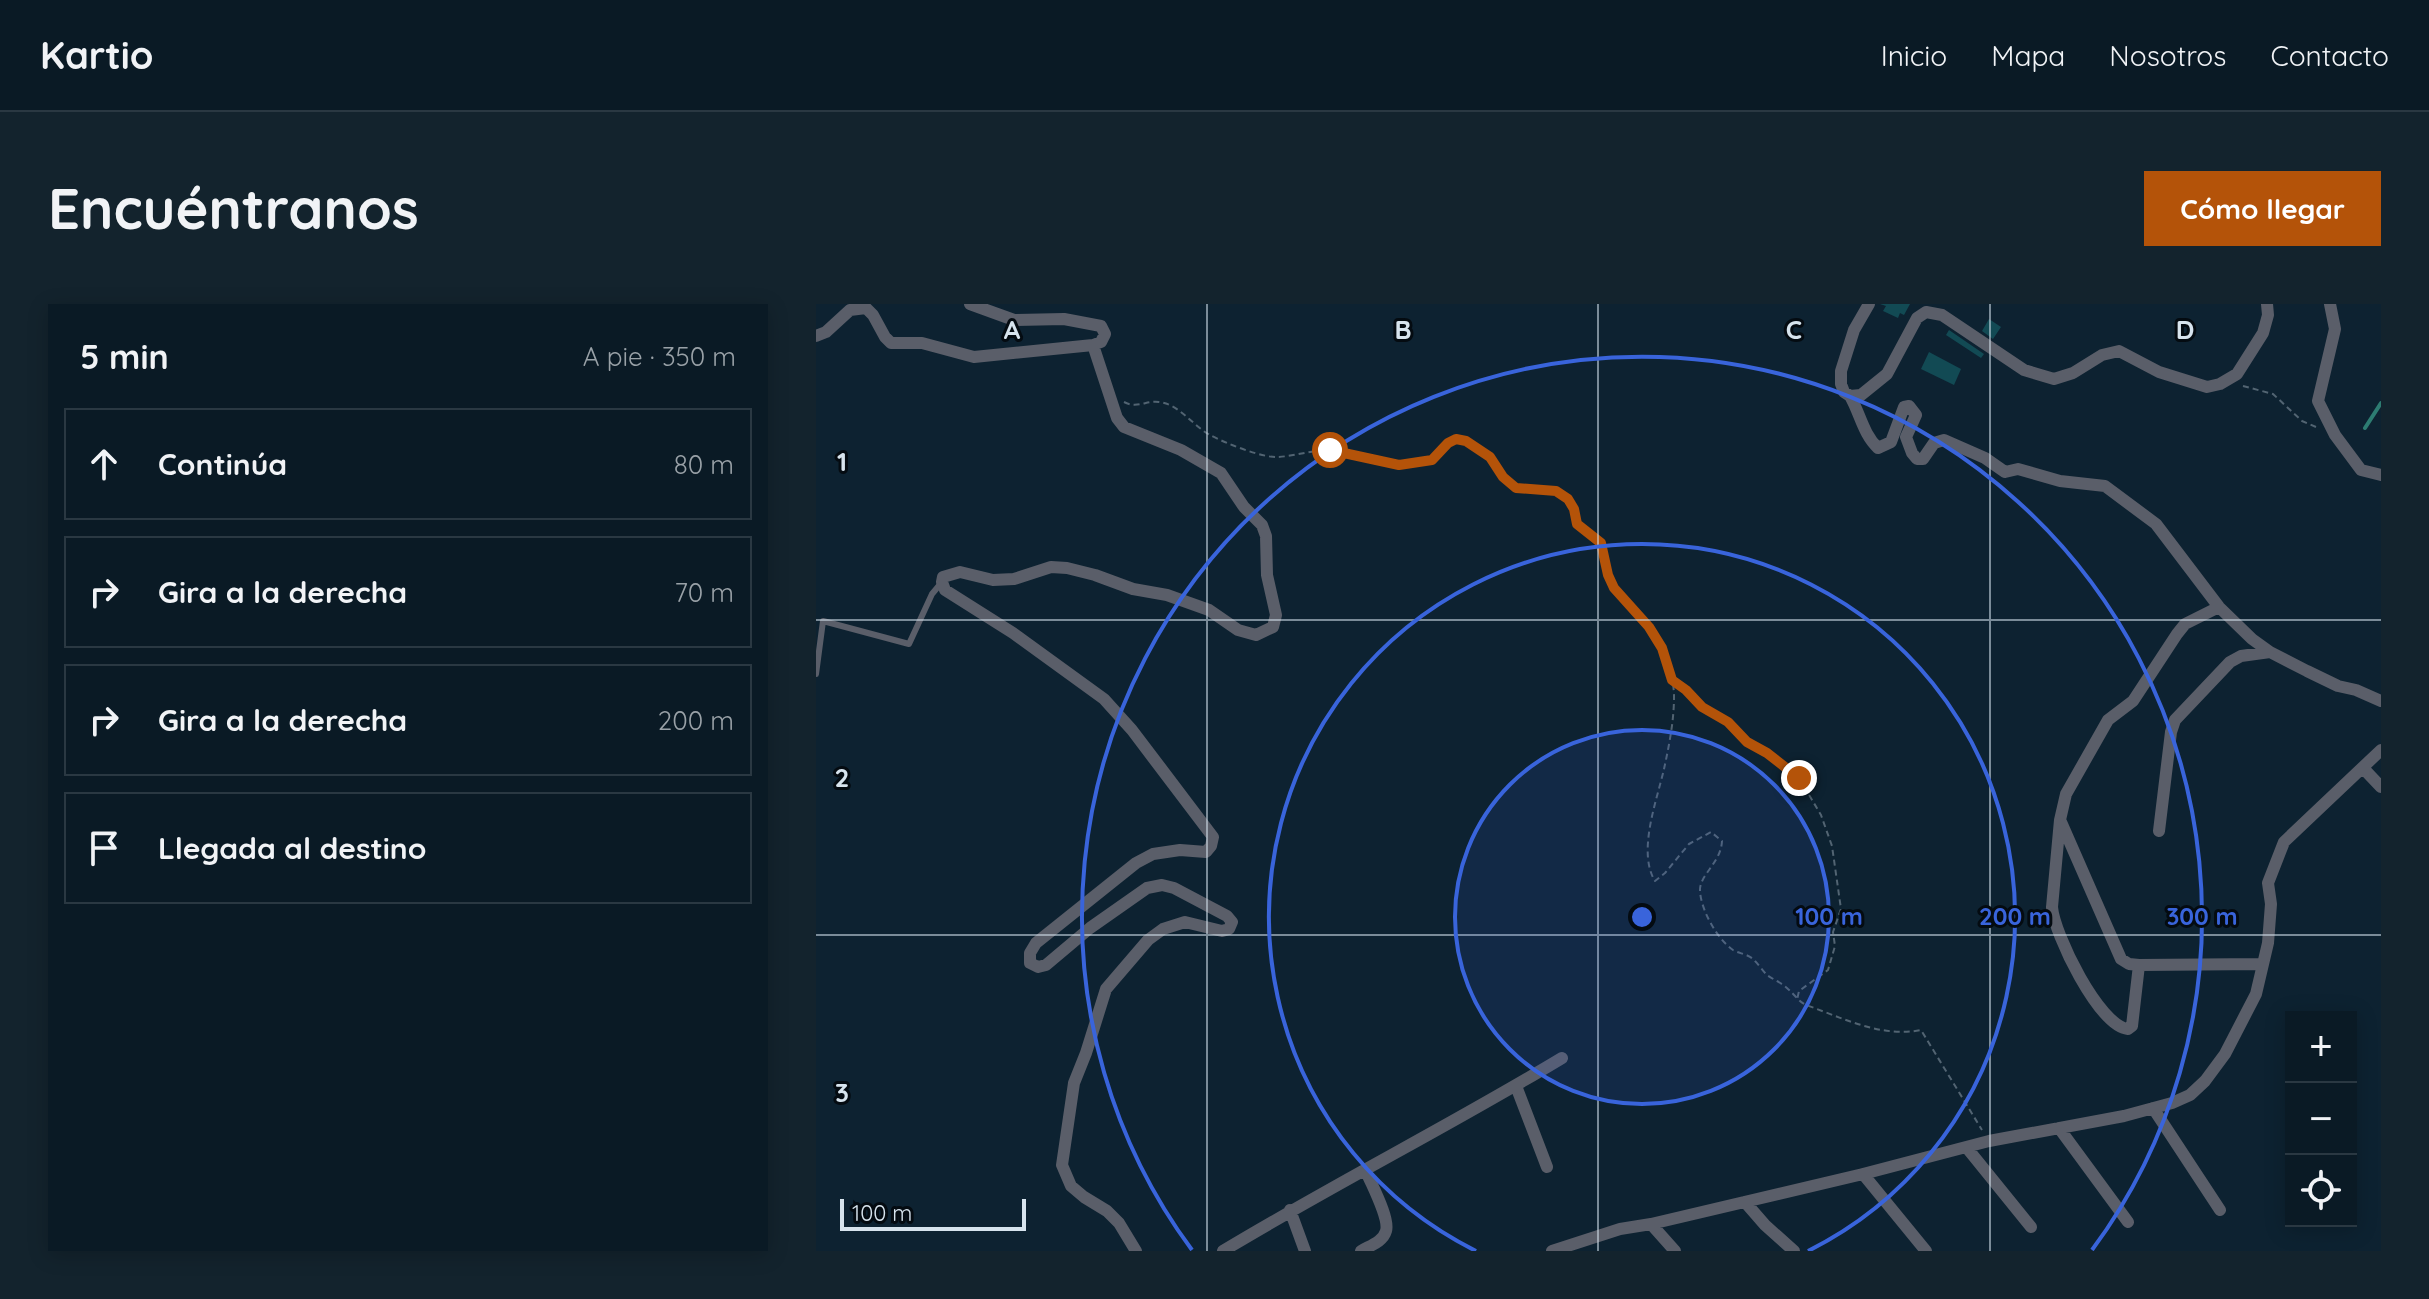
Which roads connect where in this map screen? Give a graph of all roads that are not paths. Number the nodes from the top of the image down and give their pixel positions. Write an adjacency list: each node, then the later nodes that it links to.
1 (970, 304): 8 (street)
2 (1869, 304): 9 (street)
3 (1923, 304): 6 (street)
4 (2267, 304): 6 (street)
5 (2330, 304): 10 (street)
6 (1942, 315): 9 (street)
7 (816, 336): 8 (street)
8 (1093, 345): 11 (street)
9 (1850, 396): 12 (street)
10 (2381, 475)
11 (942, 582): 14 (lane); 38 (street)
12 (2219, 607): 13 (street); 19 (street)
13 (2270, 652): 15 (street); 20 (street)
14 (816, 674)
15 (2381, 701)
16 (2381, 750): 17 (street)
17 (2363, 768): 18 (street); 21 (street)
18 (2381, 787)
19 (2060, 820): 22 (street); 22 (street)
20 (2159, 831)
21 (2263, 964): 22 (street); 25 (street)
22 (2139, 965)
23 (1562, 1058): 24 (street)
24 (1516, 1086): 28 (street); 29 (street)
25 (2153, 1108): 26 (street); 33 (street)
26 (2059, 1128): 27 (street); 34 (street)
27 (1967, 1148): 30 (street); 36 (street)
28 (1547, 1167)
29 (1366, 1171): 32 (street); 41 (street)
30 (1863, 1174): 31 (street); 37 (street)
31 (1745, 1202): 35 (street); 44 (street)
32 (1290, 1210): 39 (street); 40 (street)
33 (2220, 1210)
34 (2128, 1222)
35 (1651, 1224): 42 (street); 43 (street)
36 (2031, 1227)
37 (1919, 1249)
38 (1136, 1251)
39 (1223, 1251)
40 (1305, 1251)
41 (1361, 1251)
42 (1552, 1251)
43 (1675, 1251)
44 (1794, 1251)

